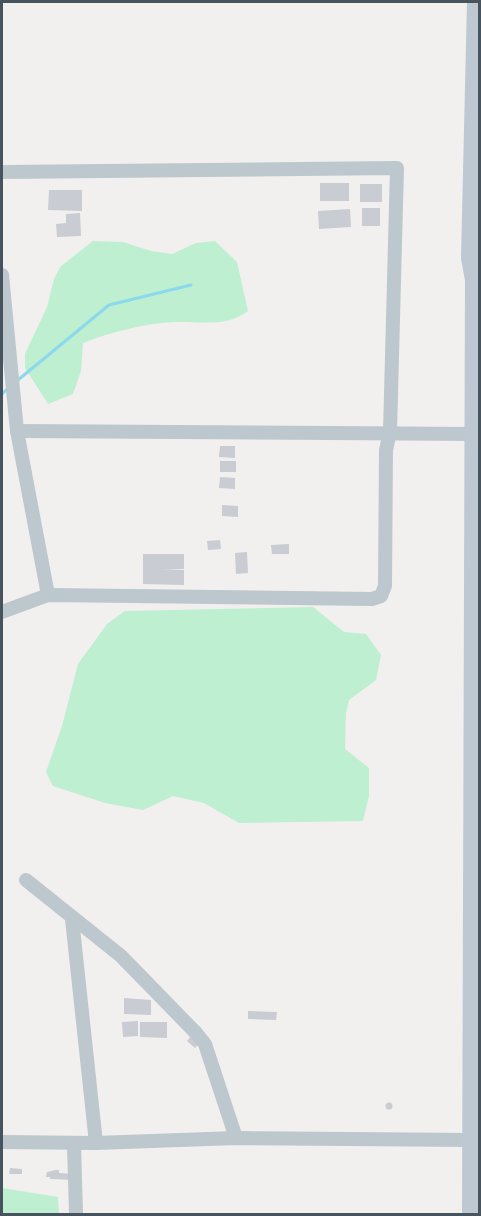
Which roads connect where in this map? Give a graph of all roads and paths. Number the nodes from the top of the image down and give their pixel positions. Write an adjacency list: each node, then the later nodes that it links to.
1 (476, 2): 5 (main road)
2 (2, 172): 8 (street)
3 (480, 249): 5 (main road)
4 (2, 275): 7 (street)
5 (474, 280): 6 (main road)
6 (477, 408): 9 (main road)
7 (17, 431): 8 (street); 10 (street)
8 (390, 432): 9 (street); 10 (street)
9 (474, 434): 14 (main road)
10 (48, 595): 11 (street)
11 (2, 612)
12 (26, 880): 13 (street)
13 (72, 919): 15 (street); 18 (street)
14 (475, 1052): 16 (main road)
15 (236, 1138): 16 (street); 18 (street)
16 (472, 1140): 21 (main road)
17 (2, 1142): 19 (street)
18 (96, 1143): 19 (street)
19 (74, 1144): 20 (street)
20 (76, 1215)
21 (471, 1215)

